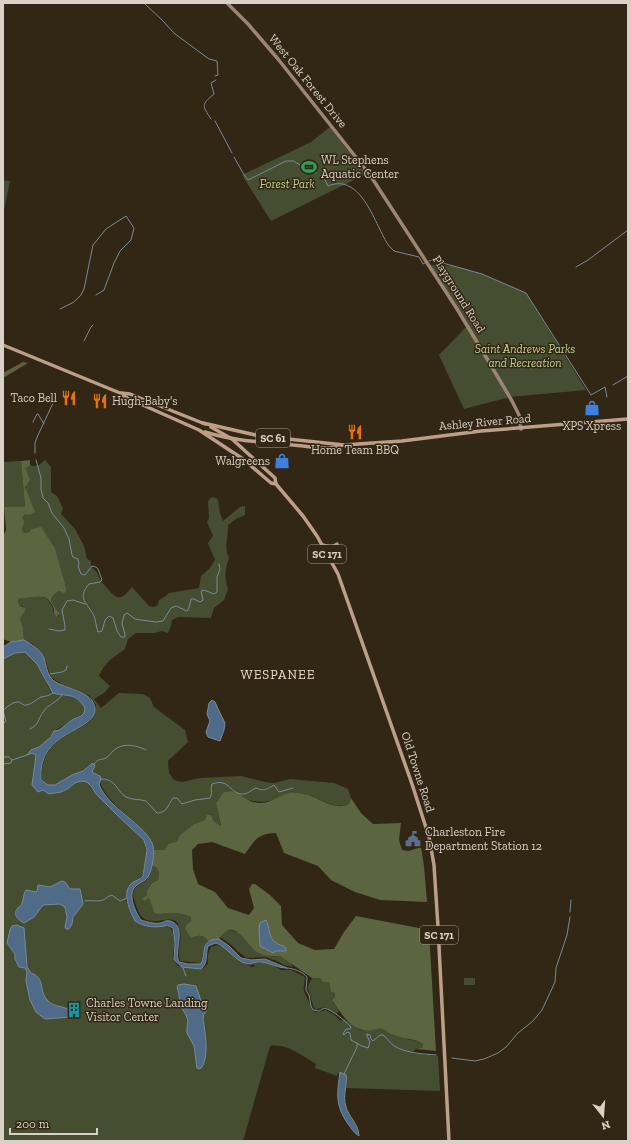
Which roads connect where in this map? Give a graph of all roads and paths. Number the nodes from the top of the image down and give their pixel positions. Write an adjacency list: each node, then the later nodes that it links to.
1 (227, 3): 2 (main road, West Oak Forest Drive)
2 (370, 175): 7 (main road, Playground Road)
3 (3, 345): 4 (main road)
4 (120, 393): 6 (main road, SC 171); 8 (main road, SC 171)
5 (628, 419): 7 (main road, Ashley River Road / SC 61)
6 (203, 424): 9 (main road, SC 171); 10 (main road, Ashley River Road / SC 61)
7 (521, 429): 10 (main road, Ashley River Road / SC 61)
8 (199, 430): 9 (main road, Ashley River Road / SC 61); 11 (main road, SC 171)
9 (232, 439): 10 (main road, Ashley River Road / SC 61); 11 (main road, SC 171)
10 (344, 445)
11 (276, 484): 13 (main road, Old Towne Road / SC 171)
12 (337, 544): 13 (main road)
13 (322, 545): 14 (main road, Old Towne Road / SC 171)
14 (449, 1141)

